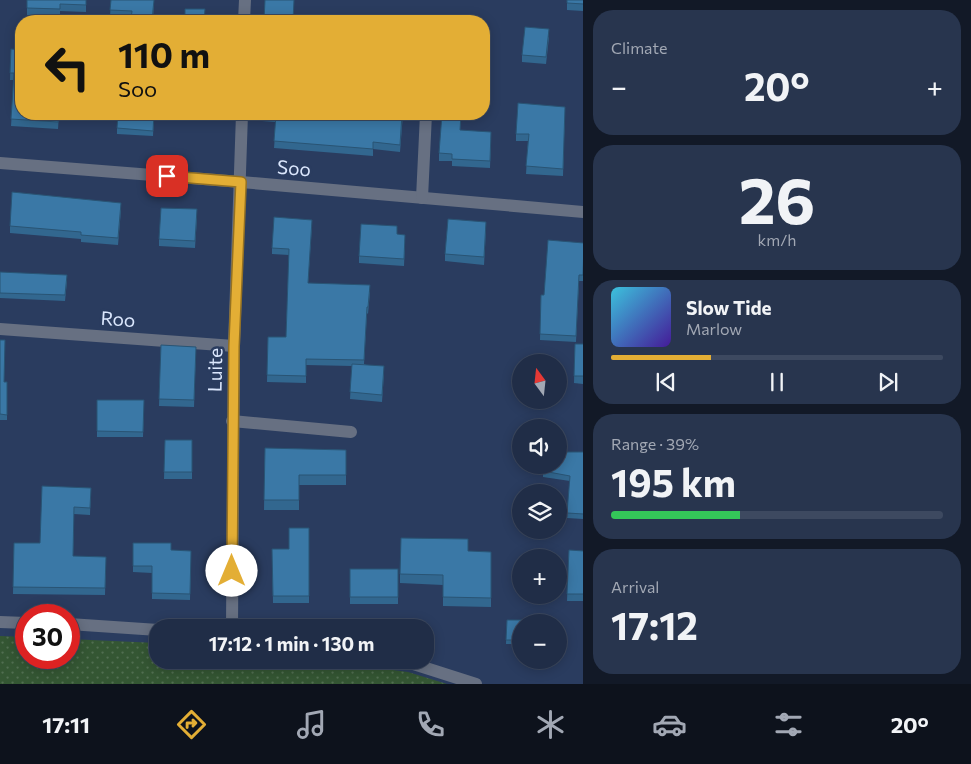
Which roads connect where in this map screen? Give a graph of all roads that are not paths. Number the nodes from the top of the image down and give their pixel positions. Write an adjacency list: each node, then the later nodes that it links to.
1 (245, 0): 2 (street)
2 (244, 15)
3 (242, 120): 6 (street, Luite)
4 (426, 120): 7 (street)
5 (0, 163): 6 (street, Soo)
6 (241, 182): 7 (street, Soo); 10 (street, Luite)
7 (422, 198): 8 (street, Soo)
8 (583, 212)
9 (0, 329): 10 (street, Roo)
10 (234, 346): 11 (street, Luite)
11 (232, 421): 12 (street); 13 (street, Luite)
12 (351, 432)
13 (232, 619)
14 (0, 622): 15 (street)
15 (15, 623)
16 (80, 625): 17 (street)
17 (149, 629)
18 (425, 669): 19 (street)
19 (476, 684)

